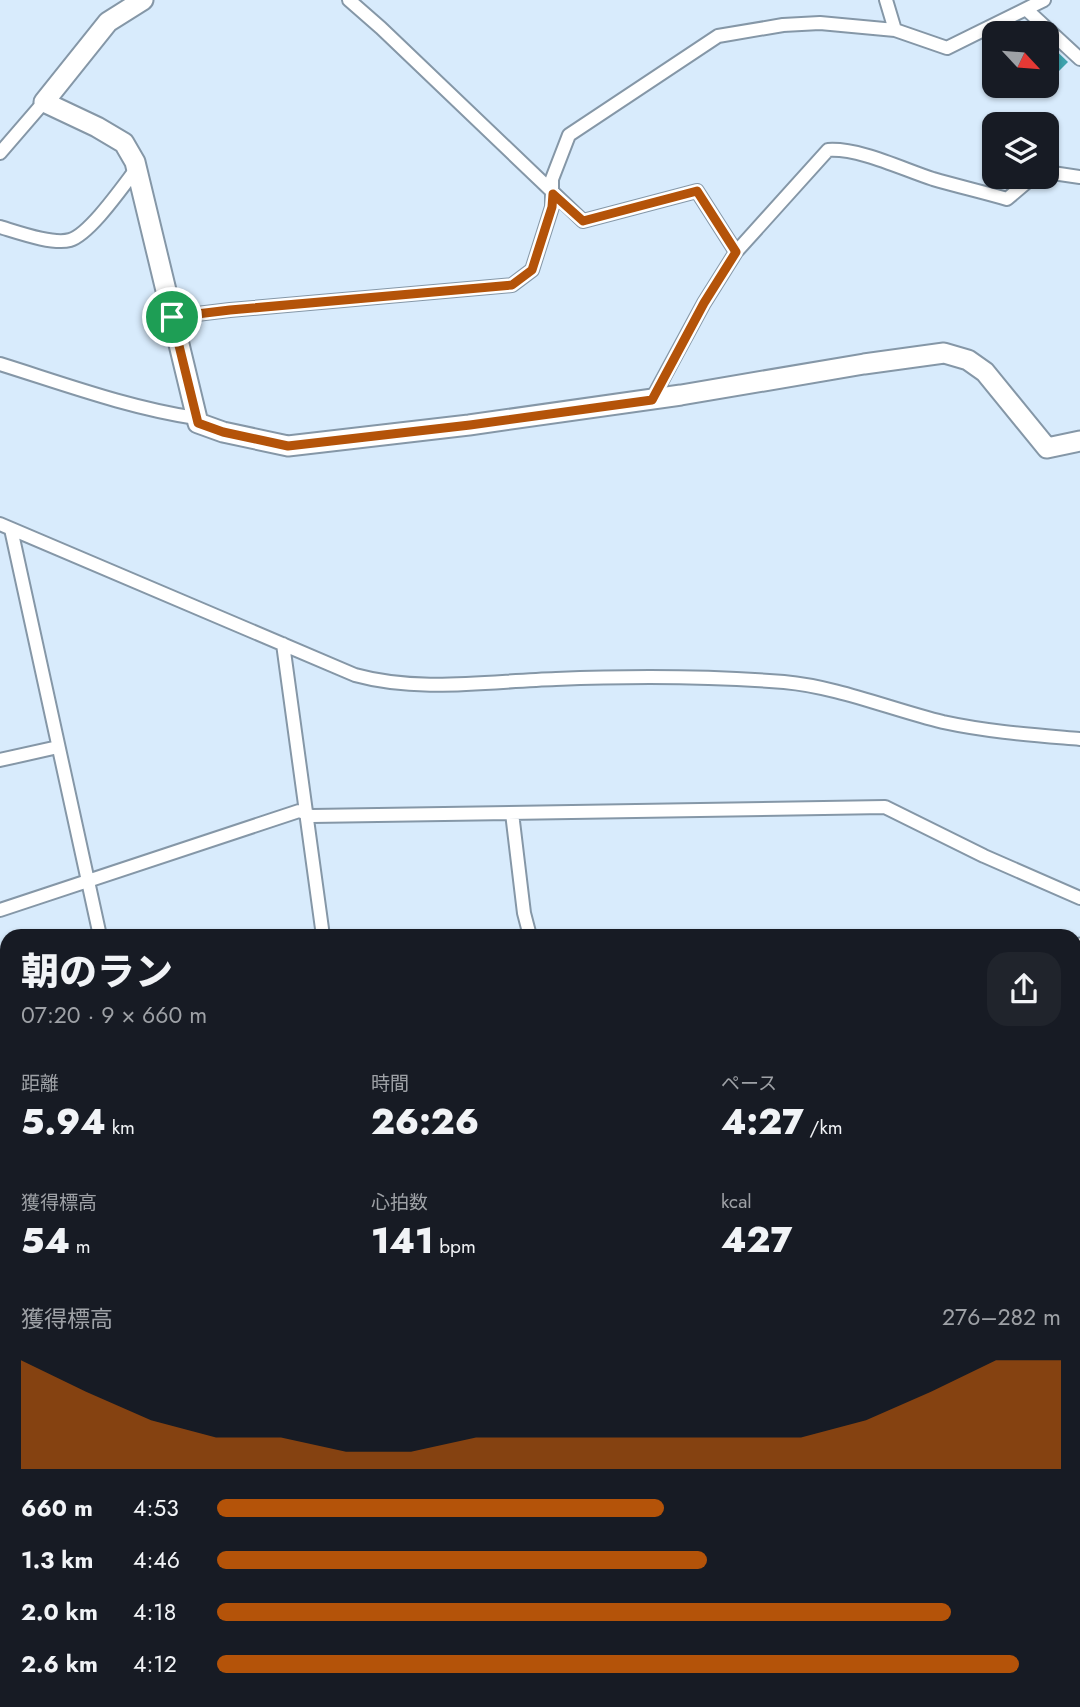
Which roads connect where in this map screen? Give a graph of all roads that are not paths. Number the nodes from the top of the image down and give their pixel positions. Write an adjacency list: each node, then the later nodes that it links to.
1 (143, 0): 8 (street)
2 (349, 0): 14 (street)
3 (886, 0): 6 (street)
4 (1044, 0): 5 (street)
5 (1027, 10): 6 (street); 7 (street)
6 (895, 30): 14 (street)
7 (1080, 59)
8 (44, 102): 9 (street); 10 (street)
9 (0, 153)
10 (137, 169): 15 (street); 17 (street)
11 (1059, 174): 12 (street)
12 (1080, 177)
13 (1019, 189): 16 (street)
14 (553, 194): 16 (street); 17 (street)
15 (0, 227)
16 (736, 252): 19 (street)
17 (172, 317): 20 (street)
18 (0, 363): 20 (street)
19 (652, 400): 20 (street); 21 (street)
20 (196, 418)
21 (1080, 441)
22 (6, 527): 23 (street); 25 (street)
23 (283, 644): 24 (street); 28 (street)
24 (1080, 738)
25 (58, 747): 26 (street); 29 (street)
26 (0, 760)
27 (512, 813): 28 (street); 30 (street); 34 (street)
28 (307, 814): 29 (street); 33 (street)
29 (88, 880): 31 (street); 32 (street)
30 (1080, 898)
31 (0, 910)
32 (98, 929)
33 (322, 929)
34 (528, 929)

